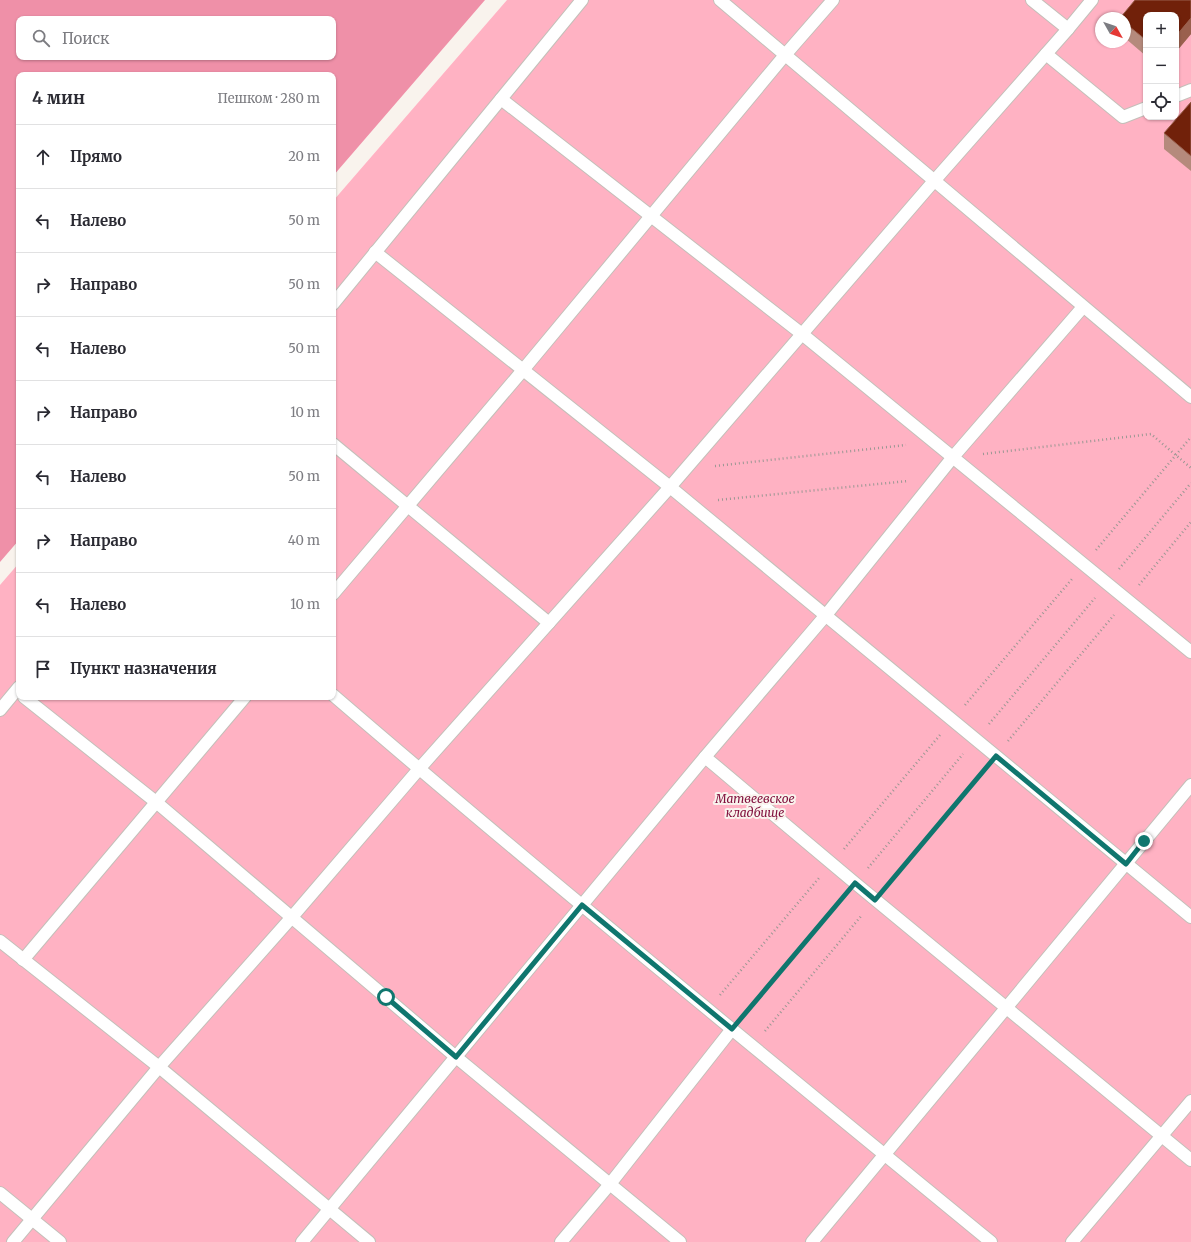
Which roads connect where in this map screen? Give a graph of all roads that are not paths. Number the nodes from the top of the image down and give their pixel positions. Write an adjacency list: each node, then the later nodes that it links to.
1 (582, 0): 11 (lane)
2 (720, 0): 8 (lane)
3 (833, 0): 8 (lane)
4 (1032, 0): 6 (lane)
5 (1092, 0): 6 (lane)
6 (1068, 29): 7 (lane)
7 (1046, 54): 12 (lane); 13 (lane)
8 (785, 55): 13 (lane); 14 (lane)
9 (1191, 90): 10 (lane)
10 (1179, 95)
11 (501, 99): 14 (lane); 15 (lane)
12 (1143, 109)
13 (934, 181): 17 (lane); 18 (lane)
14 (652, 216): 18 (lane); 19 (lane)
15 (375, 252): 16 (lane); 19 (lane)
16 (336, 300)
17 (1083, 307): 20 (lane); 22 (lane)
18 (802, 334): 22 (lane); 23 (lane)
19 (523, 370): 23 (lane); 24 (lane)
20 (1191, 397)
21 (336, 447): 24 (lane)
22 (953, 457): 26 (lane); 28 (lane)
23 (670, 487): 26 (lane); 27 (lane)
24 (407, 506): 25 (lane); 27 (lane)
25 (336, 590)
26 (826, 615): 34 (lane); 38 (lane)
27 (549, 622): 35 (lane)
28 (1191, 652)
29 (16, 695): 33 (lane)
30 (336, 698): 35 (lane)
31 (29, 700): 37 (lane)
32 (242, 700): 37 (lane)
33 (0, 710)
34 (705, 757): 39 (lane); 44 (lane)
35 (418, 769): 39 (lane); 40 (lane)
36 (1191, 785): 38 (lane)
37 (156, 802): 40 (lane); 43 (lane)
38 (1126, 864): 41 (lane); 44 (lane)
39 (582, 905): 45 (lane); 46 (lane)
40 (292, 917): 46 (lane); 47 (lane)
41 (1191, 917)
42 (0, 941): 43 (lane)
43 (23, 960): 47 (lane)
44 (1007, 1008): 49 (lane); 50 (lane)
45 (732, 1029): 50 (lane); 52 (lane)
46 (456, 1057): 52 (lane); 54 (lane)
47 (159, 1067): 54 (lane); 55 (lane)
48 (1191, 1101): 49 (lane)
49 (1161, 1136): 51 (lane); 64 (lane)
50 (884, 1154): 62 (lane); 63 (lane)
51 (1191, 1160)
52 (610, 1184): 60 (lane); 61 (lane)
53 (0, 1193): 55 (lane)
54 (330, 1209): 58 (lane); 59 (lane)
55 (33, 1220): 56 (lane); 57 (lane)
56 (13, 1242)
57 (60, 1242)
58 (302, 1242)
59 (369, 1242)
60 (561, 1242)
61 (680, 1242)
62 (812, 1242)
63 (991, 1242)
64 (1072, 1242)

